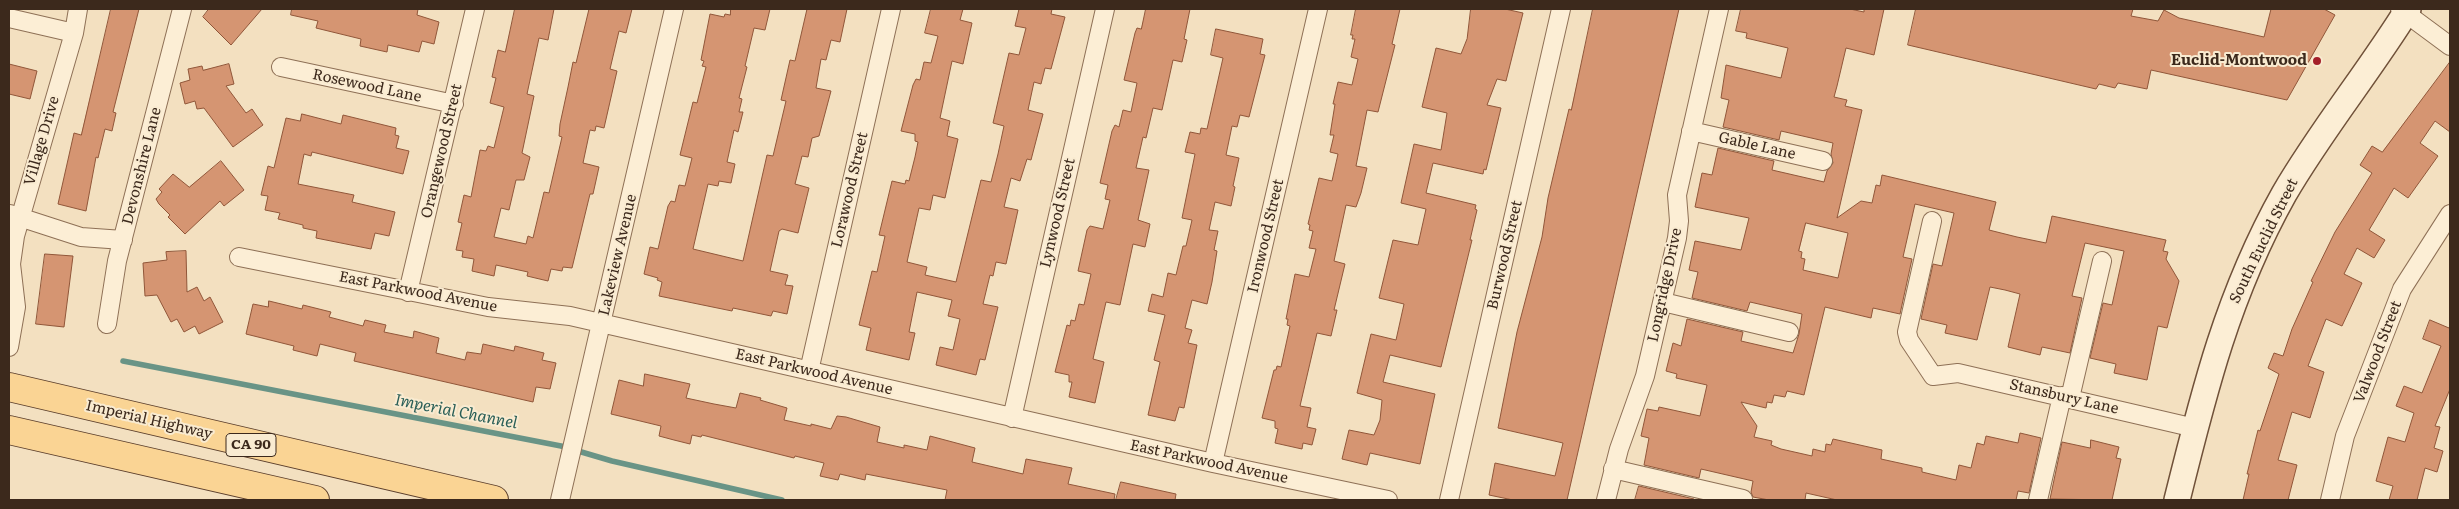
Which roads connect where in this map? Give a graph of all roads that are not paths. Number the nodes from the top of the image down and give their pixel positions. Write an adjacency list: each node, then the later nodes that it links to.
1 (78, 9): 12 (street, Village Drive)
2 (182, 9): 21 (street, Devonshire Lane)
3 (475, 9): 15 (street, Orangewood Street)
4 (674, 9): 27 (street, Lakeview Avenue)
5 (891, 9): 31 (street, Lorawood Street)
6 (1105, 9): 34 (street, Lynwood Street)
7 (1318, 9): 37 (street, Ironwood Street)
8 (1561, 9): 44 (street, Burwood Street)
9 (1719, 9): 16 (street, Longridge Drive)
10 (2405, 10): 13 (street); 35 (main road, South Euclid Street)
11 (9, 18): 12 (street)
12 (74, 33): 19 (street, Village Drive)
13 (2450, 46)
14 (281, 68): 15 (street, Rosewood Lane)
15 (454, 104): 25 (street, Orangewood Street)
16 (1691, 132): 17 (street, Gable Lane); 26 (street, Longridge Drive)
17 (1823, 161)
18 (2450, 214): 48 (street, Valwood Street)
19 (14, 215): 21 (street); 24 (street, Village Drive)
20 (1932, 221): 33 (street, Stansbury Lane)
21 (123, 240): 28 (street, Devonshire Lane)
22 (239, 257): 25 (street, East Parkwood Avenue)
23 (2102, 261): 33 (street)
24 (10, 276): 30 (street, Village Drive)
25 (408, 292): 27 (street, East Parkwood Avenue)
26 (1662, 302): 29 (street); 38 (street, Longridge Drive)
27 (603, 323): 31 (street, East Parkwood Avenue); 42 (street, Lakeview Avenue)
28 (107, 324)
29 (1789, 332)
30 (9, 347)
31 (809, 371): 34 (street, East Parkwood Avenue)
32 (9, 387): 41 (main road, Imperial Highway / CA 90)
33 (2066, 397): 35 (street, Stansbury Lane); 46 (street)
34 (1012, 418): 37 (street, East Parkwood Avenue)
35 (2195, 428): 47 (main road, South Euclid Street)
36 (9, 430): 40 (main road)
37 (1213, 463): 43 (street, East Parkwood Avenue)
38 (1613, 469): 39 (street); 45 (street, Longridge Drive)
39 (1743, 499)
40 (315, 500)
41 (494, 500)
42 (560, 500)
43 (1388, 500)
44 (1449, 500)
45 (1606, 500)
46 (2038, 500)
47 (2177, 500)
48 (2330, 500)

